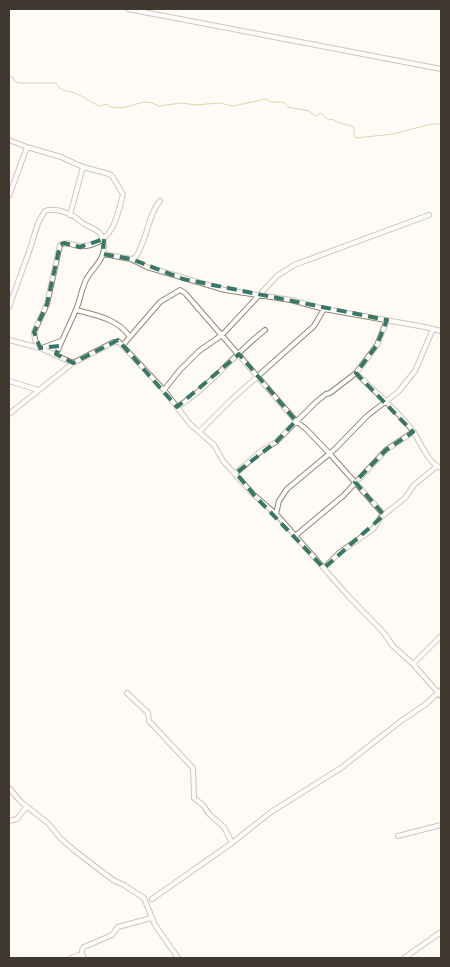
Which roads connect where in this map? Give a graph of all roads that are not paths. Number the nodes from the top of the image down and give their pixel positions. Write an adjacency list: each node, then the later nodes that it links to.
1 (128, 9): 2 (street)
2 (441, 69)
3 (9, 140): 4 (street)
4 (27, 147): 5 (street); 6 (street)
5 (83, 167): 8 (street); 10 (street)
6 (9, 196)
7 (160, 201): 12 (street)
8 (70, 215): 10 (street); 16 (street)
9 (429, 215): 15 (street)
10 (104, 240): 11 (street); 28 (street)
11 (103, 254): 12 (street); 18 (street)
12 (131, 259): 13 (street)
13 (188, 280): 14 (street); 15 (street)
14 (182, 292): 23 (street); 24 (street)
15 (260, 295): 17 (street); 23 (street)
16 (9, 308)
17 (324, 309): 19 (street); 33 (street)
18 (76, 310): 24 (street); 26 (street)
19 (387, 320): 20 (street); 32 (street)
20 (433, 329): 22 (street); 37 (street)
21 (265, 330): 30 (street)
22 (441, 331)
23 (222, 335): 30 (street); 36 (street)
24 (130, 336): 27 (street)
25 (9, 340): 28 (street)
26 (62, 340): 28 (street); 29 (street)
27 (123, 344): 31 (street); 36 (street)
28 (40, 348): 29 (street)
29 (56, 354): 31 (street)
30 (239, 354): 33 (street); 38 (street)
31 (73, 362): 35 (street)
32 (356, 372): 37 (street); 40 (street)
33 (258, 376): 40 (street); 41 (street)
34 (9, 381): 35 (street)
35 (38, 390): 39 (street)
36 (164, 390): 38 (street)
37 (384, 401): 42 (street); 43 (street)
38 (177, 407): 41 (street)
39 (9, 414)
40 (296, 421): 43 (street); 45 (street)
41 (199, 432): 45 (street)
42 (413, 432): 44 (street); 46 (street)
43 (329, 453): 46 (street); 47 (street)
44 (439, 467): 48 (street)
45 (236, 473): 47 (street)
46 (354, 482): 48 (street); 49 (street)
47 (276, 514): 49 (street)
48 (384, 515): 50 (street)
49 (295, 536): 50 (street)
50 (324, 568): 52 (street)
51 (441, 636): 52 (street)
52 (413, 664): 54 (street)
53 (127, 693): 62 (street)
54 (441, 693): 62 (street)
55 (9, 788): 57 (street)
56 (9, 794): 57 (street)
57 (21, 802): 58 (street)
58 (26, 807): 59 (street); 64 (street)
59 (9, 821)
60 (441, 825): 61 (street)
61 (398, 836)
62 (232, 843): 63 (street)
63 (152, 899)
64 (151, 918): 66 (street); 69 (street)
65 (441, 932): 70 (street)
66 (82, 954): 67 (street); 68 (street)
67 (71, 958)
68 (84, 958)
69 (178, 958)
70 (404, 958)

